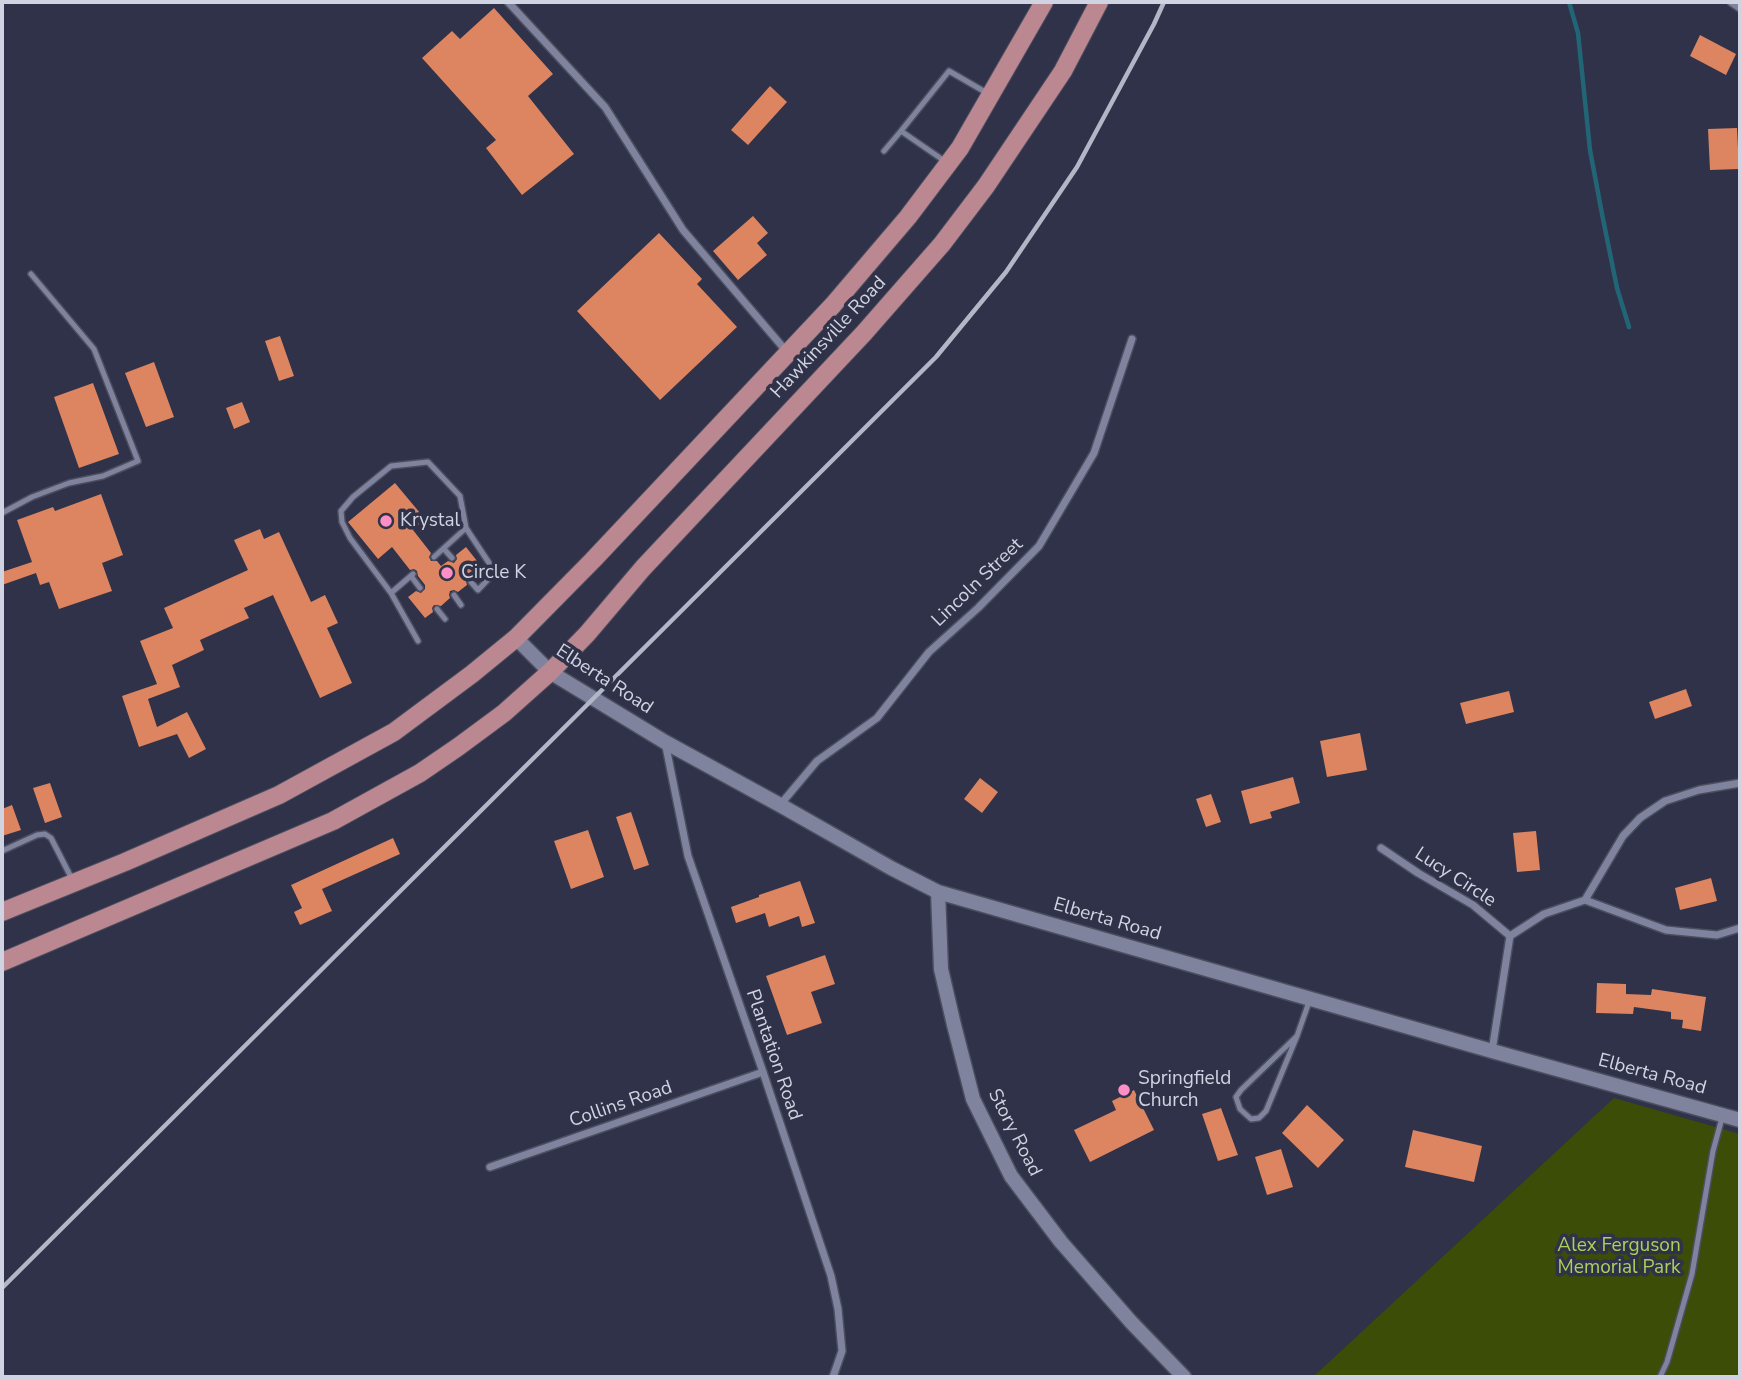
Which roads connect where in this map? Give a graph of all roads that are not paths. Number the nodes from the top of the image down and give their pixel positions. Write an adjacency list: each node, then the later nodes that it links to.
1 (508, 2): 12 (street)
2 (1044, 2): 6 (main road, Hawkinsville Road)
3 (1099, 2): 27 (main road, Hawkinsville Road)
4 (1731, 2): 5 (street)
5 (1740, 8)
6 (990, 95): 7 (lane); 9 (main road, Hawkinsville Road)
7 (901, 131): 8 (lane); 9 (lane)
8 (884, 151)
9 (948, 163): 12 (main road, Hawkinsville Road)
10 (31, 274): 13 (lane)
11 (1132, 339): 30 (street, Lincoln Street)
12 (788, 353): 25 (main road, Hawkinsville Road)
13 (2, 513)
14 (466, 528): 15 (lane); 18 (lane); 20 (lane)
15 (444, 549): 16 (lane); 17 (lane)
16 (434, 557)
17 (452, 558)
18 (471, 582)
19 (420, 588): 20 (lane)
20 (390, 593): 26 (lane)
21 (454, 595): 22 (lane)
22 (461, 605)
23 (437, 609): 24 (lane)
24 (445, 619)
25 (516, 638): 27 (street, Elberta Road); 33 (main road, Hawkinsville Road)
26 (418, 641)
27 (550, 672): 28 (street, Elberta Road); 39 (main road, Hawkinsville Road)
28 (665, 742): 30 (street, Elberta Road); 43 (street, Plantation Road)
29 (1740, 783): 35 (street)
30 (780, 804): 34 (street, Elberta Road)
31 (1381, 848): 38 (street, Lucy Circle)
32 (2, 851): 33 (lane)
33 (74, 882): 36 (main road, Hawkinsville Road)
34 (938, 892): 40 (street, Elberta Road); 48 (street, Story Road)
35 (1584, 901): 37 (street); 38 (street)
36 (3, 908)
37 (1740, 928)
38 (1510, 936): 42 (street)
39 (2, 962)
40 (1310, 999): 41 (lane); 42 (street, Elberta Road)
41 (1297, 1036): 41 (lane)
42 (1492, 1051): 44 (street, Elberta Road)
43 (763, 1072): 46 (street, Collins Road); 47 (street, Plantation Road)
44 (1723, 1115): 45 (street, Elberta Road); 49 (lane)
45 (1740, 1119)
46 (490, 1167)
47 (833, 1377)
48 (1184, 1377)
49 (1660, 1377)

